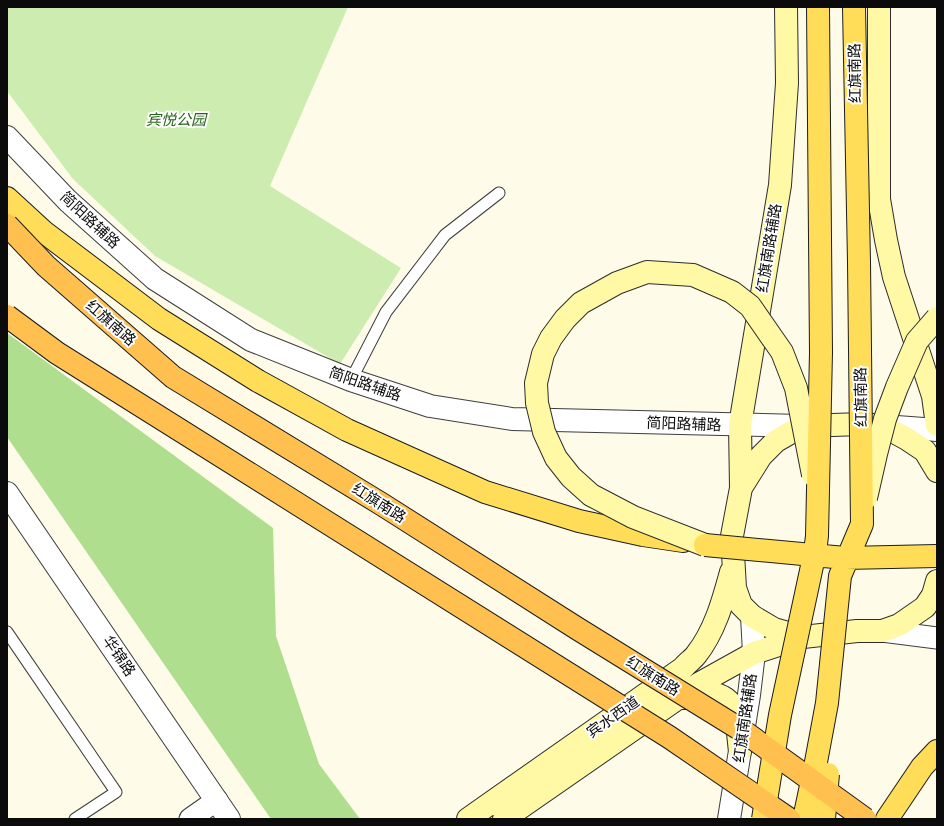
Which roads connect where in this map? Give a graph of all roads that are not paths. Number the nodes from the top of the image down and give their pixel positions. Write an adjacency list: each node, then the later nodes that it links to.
1 (786, 7): 12 (main road, 红旗南路辅路)
2 (818, 7): 22 (main road, bridge)
3 (854, 7): 20 (main road, 红旗南路, bridge)
4 (879, 7): 13 (main road)
5 (7, 137): 11 (street, 简阳路辅路)
6 (499, 193): 11 (lane)
7 (7, 198): 21 (main road, bridge)
8 (7, 225): 47 (highway, 红旗南路, bridge)
9 (7, 316): 44 (highway, bridge)
10 (937, 318): 20 (main road, bridge)
11 (350, 380): 12 (street, 简阳路辅路)
12 (740, 425): 14 (street, 简阳路辅路); 18 (main road, 红旗南路辅路)
13 (937, 425)
14 (802, 426): 15 (main road); 18 (main road)
15 (883, 426): 16 (street); 17 (main road)
16 (937, 430)
17 (937, 471)
18 (741, 488): 24 (main road)
19 (7, 493): 36 (street, 华锦路)
20 (862, 524): 32 (main road, 红旗南路, bridge)
21 (706, 545): 22 (main road, bridge); 23 (main road, bridge)
22 (816, 552): 43 (main road, bridge)
23 (937, 556)
24 (733, 565): 26 (main road); 40 (main road, 宾水西道)
25 (937, 581): 28 (main road)
26 (752, 616): 29 (main road); 31 (street, 红旗南路辅路)
27 (7, 632): 37 (lane)
28 (882, 632): 29 (main road); 30 (street)
29 (803, 637): 31 (main road, 宾水西道)
30 (937, 638)
31 (754, 654): 33 (main road, 宾水西道); 34 (street, 红旗南路辅路)
32 (827, 703): 45 (main road, 红旗南路, bridge); 46 (main road, bridge)
33 (670, 704): 34 (main road); 41 (main road, 宾水西道)
34 (740, 751): 42 (street, 红旗南路辅路)
35 (937, 751): 48 (main road)
36 (218, 800): 38 (street); 39 (street, 华锦路)
37 (75, 819)
38 (190, 819)
39 (229, 819)
40 (468, 819)
41 (504, 819)
42 (729, 819)
43 (763, 819)
44 (789, 819)
45 (804, 819)
46 (824, 819)
47 (865, 819)
48 (887, 819)

